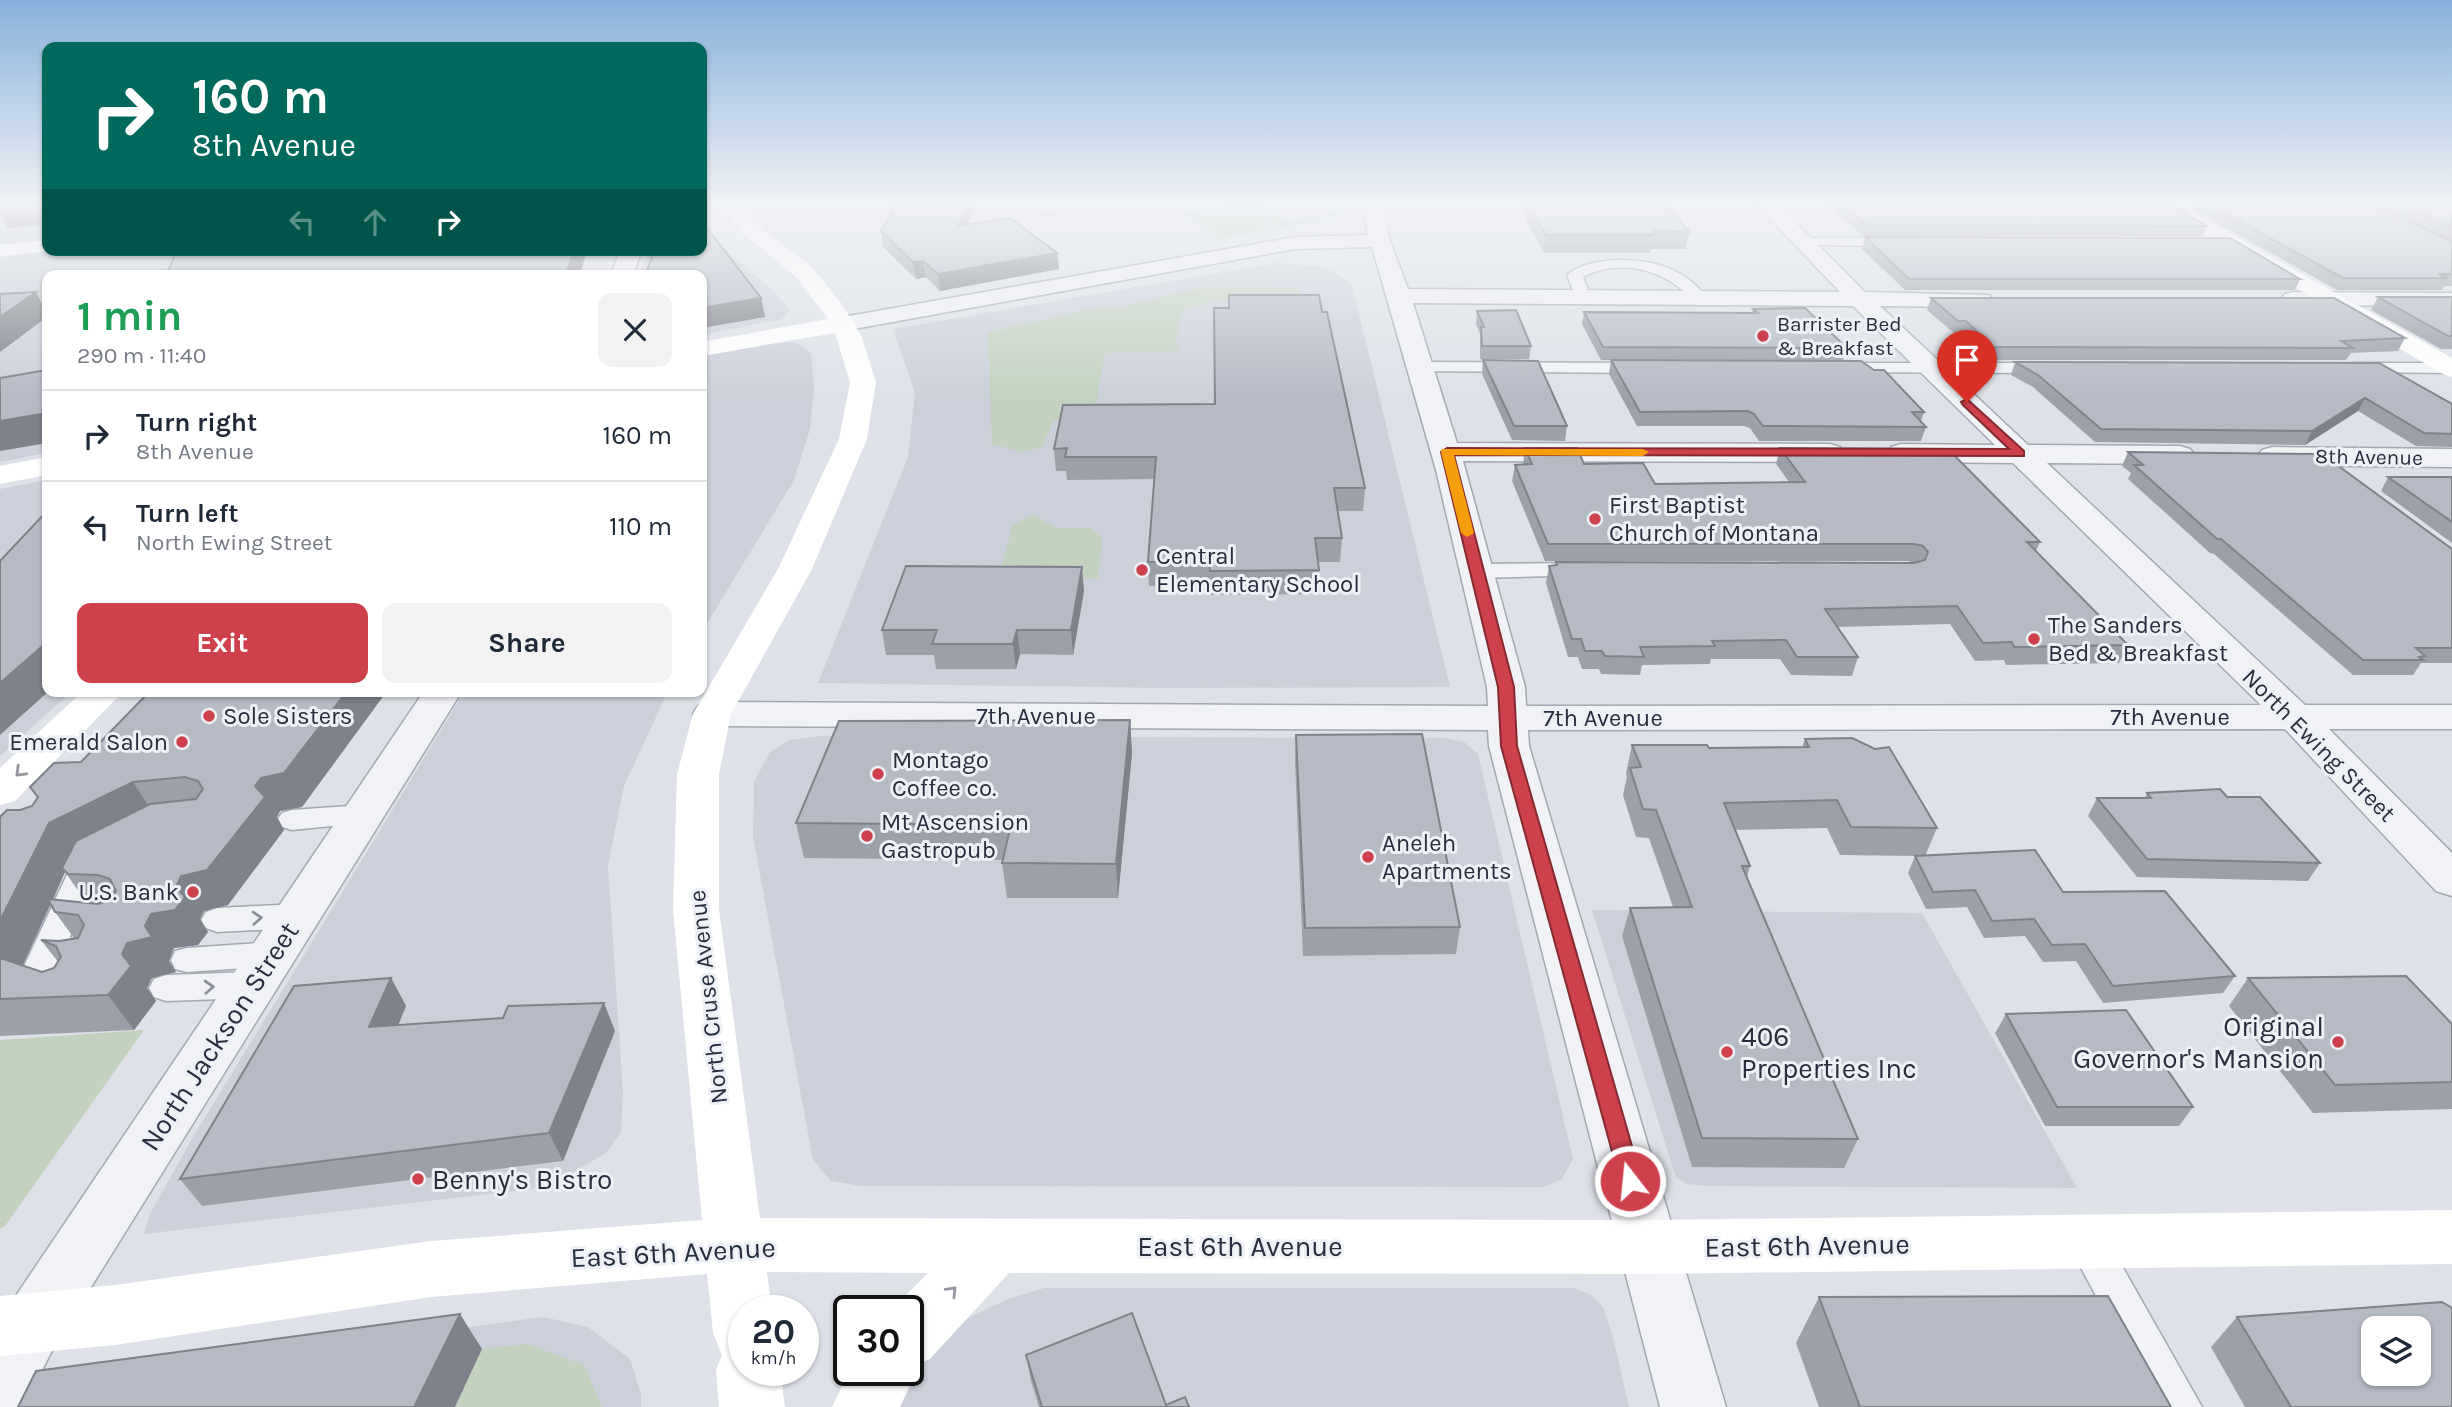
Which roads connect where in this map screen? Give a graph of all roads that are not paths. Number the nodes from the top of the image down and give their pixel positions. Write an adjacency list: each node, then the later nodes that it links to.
1 (797, 267): 16 (street, North Cruse Avenue)
2 (1163, 267): 16 (street)
3 (1389, 267): 8 (street)
4 (1601, 267): 9 (lane)
5 (1640, 267): 10 (lane)
6 (1828, 267): 13 (street, North Ewing Street)
7 (2271, 267): 12 (street)
8 (1399, 296): 9 (street); 18 (street)
9 (1583, 298): 10 (street)
10 (1700, 299): 13 (street)
11 (2264, 299): 12 (street)
12 (2328, 299): 15 (street); 24 (street)
13 (1860, 300): 14 (street); 23 (street, North Ewing Street)
14 (1999, 300)
15 (2452, 300)
16 (843, 324): 17 (street); 38 (street, North Cruse Avenue)
17 (707, 348)
18 (1421, 367): 19 (lane); 25 (street)
19 (1662, 368)
20 (1811, 368): 23 (lane)
21 (2068, 368): 23 (lane)
22 (2340, 368): 24 (lane)
23 (1932, 369): 26 (street, North Ewing Street)
24 (2451, 369)
25 (1447, 452): 26 (street); 35 (street)
26 (2020, 453): 27 (street); 40 (street, North Ewing Street)
27 (2208, 455)
28 (2248, 456): 29 (street, 8th Avenue)
29 (2315, 457): 30 (street, 8th Avenue); 32 (lane)
30 (2452, 458)
31 (42, 467): 33 (street)
32 (2339, 474)
33 (0, 475)
34 (1606, 570): 35 (lane)
35 (1477, 571): 39 (street)
36 (99, 697): 42 (street, one-way to 42)
37 (439, 697): 43 (street, North Jackson Street)
38 (712, 714): 39 (street, 7th Avenue); 58 (street, North Cruse Avenue)
39 (1507, 717): 40 (street, 7th Avenue); 60 (street)
40 (2295, 717): 41 (street, 7th Avenue); 46 (street, North Ewing Street)
41 (2452, 717)
42 (0, 791)
43 (362, 815): 44 (lane); 51 (street, North Jackson Street)
44 (292, 821)
45 (120, 848): 47 (lane)
46 (2452, 880)
47 (67, 905): 49 (lane); 50 (lane)
48 (217, 920): 51 (lane, one-way to 51)
49 (122, 924)
50 (53, 939): 53 (lane); 55 (lane)
51 (274, 952): 52 (lane); 54 (lane, one-way to 51); 63 (street, North Jackson Street)
52 (187, 960)
53 (91, 961)
54 (166, 988)
55 (68, 991)
56 (2452, 1237): 57 (street, East 6th Avenue)
57 (2087, 1242): 60 (street, East 6th Avenue); 70 (lane)
58 (734, 1245): 59 (street, East 6th Avenue); 61 (street, North Cruse Avenue); 63 (street, East 6th Avenue)
59 (996, 1245): 60 (street, East 6th Avenue); 62 (street, one-way to 59)
60 (1649, 1247): 69 (street)
61 (740, 1295)
62 (924, 1319)
63 (16, 1325): 64 (street, North Jackson Street)
64 (0, 1384)
65 (750, 1386): 67 (street)
66 (877, 1386): 68 (street)
67 (752, 1407)
68 (866, 1407)
69 (1693, 1407)
70 (2180, 1407)

